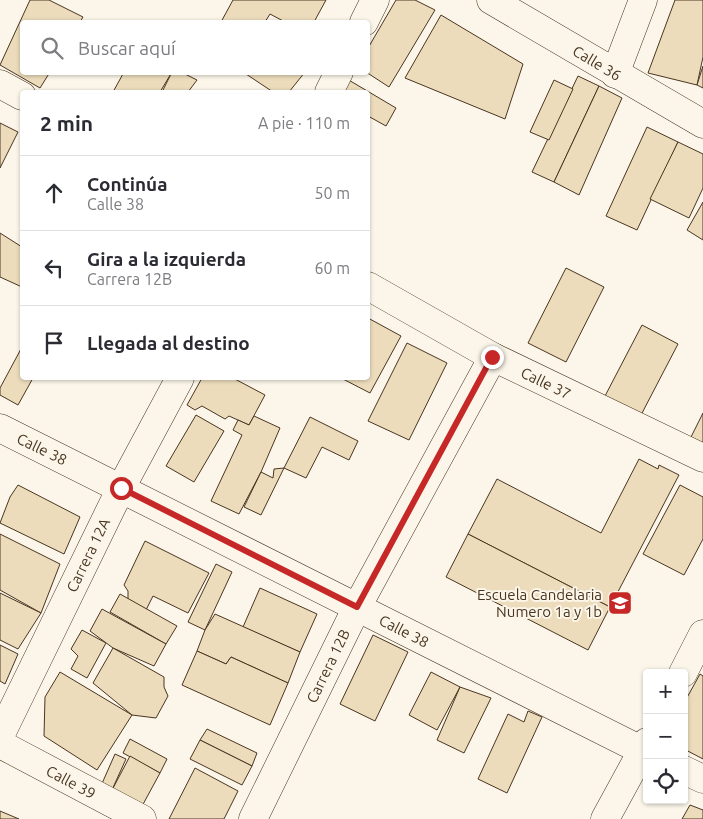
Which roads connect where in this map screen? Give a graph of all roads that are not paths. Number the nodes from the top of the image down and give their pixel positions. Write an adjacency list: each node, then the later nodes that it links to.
1 (375, 0): 4 (street)
2 (491, 0): 5 (street, Calle 36)
3 (643, 0): 5 (street)
4 (365, 20)
5 (615, 74): 10 (street, Calle 36)
6 (338, 75): 8 (street)
7 (0, 84): 9 (street)
8 (330, 90)
9 (20, 95)
10 (703, 124)
11 (370, 287): 12 (street, Calle 37)
12 (492, 357): 15 (street, Calle 37); 17 (street, Carrera 12B)
13 (179, 380): 16 (street, Carrera 12A)
14 (0, 428): 16 (street, Calle 38)
15 (703, 458)
16 (121, 488): 17 (street, Calle 38); 20 (street, Carrera 12A)
17 (357, 607): 22 (street, Calle 38); 27 (street, Carrera 12B)
18 (703, 634): 19 (street)
19 (685, 669)
20 (0, 736)
21 (0, 744): 26 (street, Calle 39)
22 (643, 747)
23 (643, 752): 28 (street)
24 (688, 772): 25 (street)
25 (703, 780)
26 (142, 819)
27 (253, 819)
28 (605, 819)

